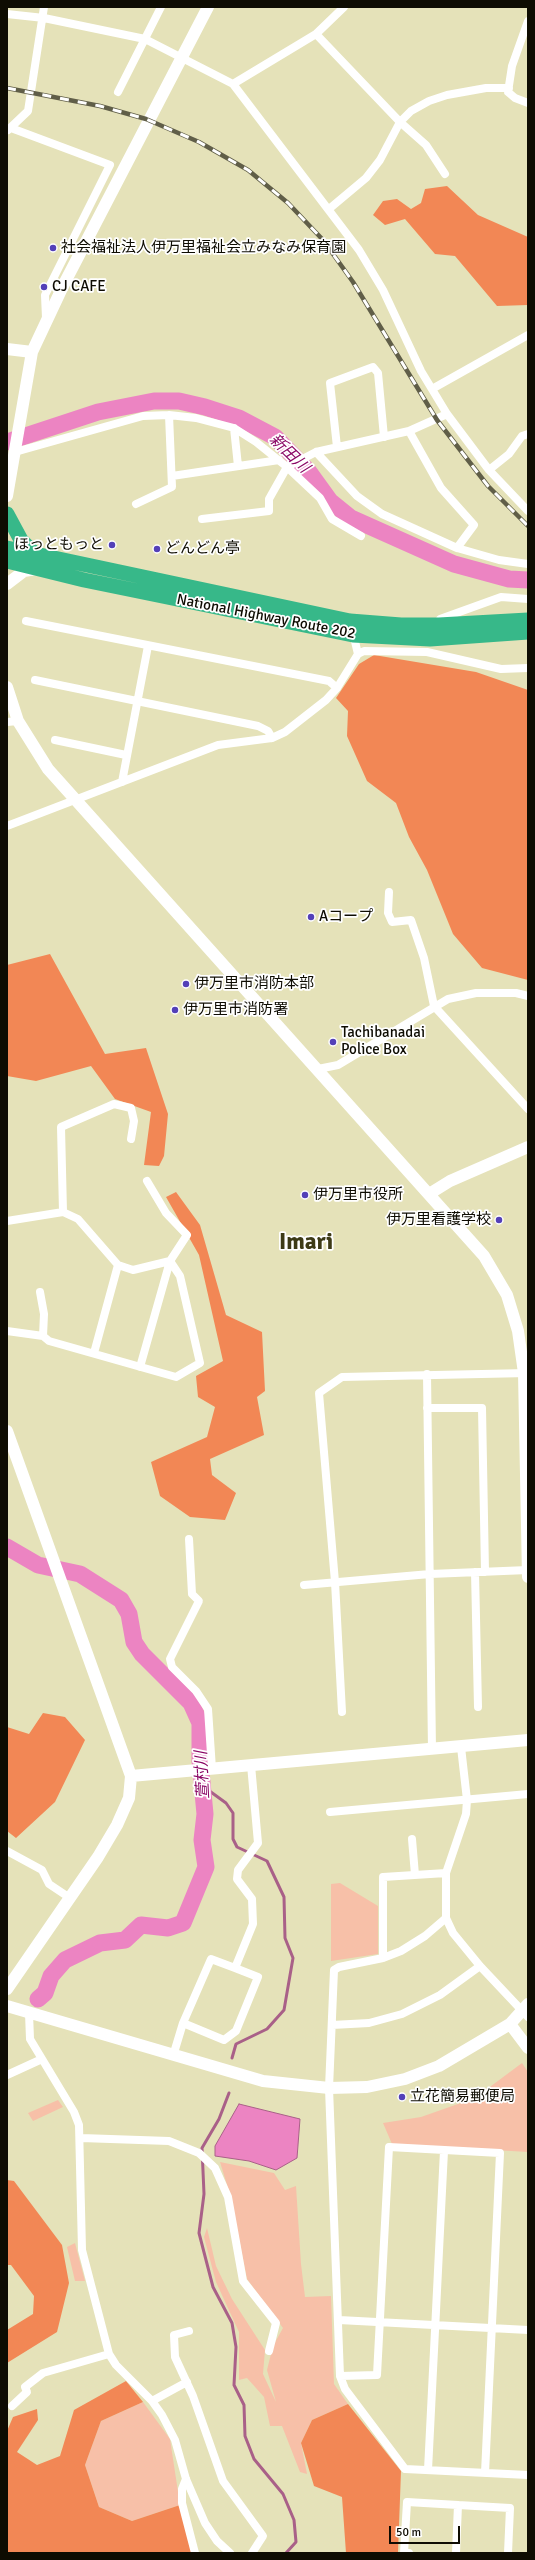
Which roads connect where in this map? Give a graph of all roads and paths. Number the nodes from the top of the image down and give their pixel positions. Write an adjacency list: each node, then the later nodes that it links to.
1 (44, 7): 6 (street)
2 (161, 7): 9 (street)
3 (208, 7): 18 (street)
4 (344, 7): 8 (street)
5 (7, 14): 6 (street)
6 (44, 18): 9 (street); 15 (street)
7 (528, 21): 11 (street)
8 (316, 34): 10 (street); 14 (street)
9 (145, 39): 10 (street); 12 (street)
10 (233, 84): 17 (street)
11 (509, 88): 13 (street); 14 (street)
12 (118, 92)
13 (528, 103)
14 (400, 122): 16 (street); 17 (street)
15 (9, 129): 18 (street)
16 (445, 174)
17 (329, 209): 22 (street)
18 (46, 319): 21 (street)
19 (528, 335): 22 (street)
20 (7, 349): 21 (street)
21 (32, 352): 30 (street)
22 (432, 389): 23 (street)
23 (447, 414): 26 (street); 35 (street)
24 (169, 415): 25 (street); 30 (street); 36 (street)
25 (234, 428): 32 (street); 33 (street)
26 (409, 431): 28 (street); 44 (street)
27 (528, 434): 35 (street)
28 (384, 437): 29 (street); 29 (street)
29 (337, 448): 31 (street)
30 (15, 452): 37 (street)
31 (316, 452): 34 (street); 44 (street)
32 (279, 460): 33 (street); 34 (street)
33 (238, 466): 36 (street)
34 (287, 467): 41 (street); 42 (street)
35 (489, 470): 39 (street)
36 (172, 476): 38 (street)
37 (7, 496)
38 (136, 504)
39 (528, 511)
40 (7, 514): 45 (highway)
41 (202, 519)
42 (360, 536)
43 (7, 548): 45 (highway, National Highway Route 202)
44 (457, 548): 47 (street)
45 (35, 554): 54 (highway, National Highway Route 202)
46 (7, 561): 48 (highway, National Highway Route 202)
47 (528, 564)
48 (38, 569): 49 (street); 54 (highway, National Highway Route 202)
49 (7, 584)
50 (528, 599): 53 (street)
51 (528, 620): 55 (highway, National Highway Route 202)
52 (26, 621): 57 (street)
53 (439, 625): 54 (highway, National Highway Route 202); 55 (highway, National Highway Route 202)
54 (352, 628): 58 (highway, National Highway Route 202); 59 (street)
55 (483, 630): 56 (highway, National Highway Route 202); 58 (highway, National Highway Route 202)
56 (528, 632)
57 (148, 646): 63 (street); 64 (street)
58 (429, 646): 59 (street); 60 (street)
59 (358, 654): 63 (street)
60 (528, 668)
61 (35, 680): 64 (street)
62 (7, 686): 65 (street)
63 (337, 688): 66 (street)
64 (137, 701): 66 (street); 68 (street)
65 (12, 722): 70 (street)
66 (272, 738): 69 (street)
67 (55, 740): 68 (street)
68 (126, 755): 69 (street)
69 (122, 782): 70 (street)
70 (75, 801): 71 (street); 75 (street)
71 (7, 826)
72 (389, 892): 74 (street)
73 (528, 996): 74 (street)
74 (434, 1006): 75 (street); 76 (street)
75 (318, 1069): 80 (street)
76 (528, 1110)
77 (131, 1139): 81 (street)
78 (528, 1147): 80 (street)
79 (147, 1181): 83 (street)
80 (429, 1194): 90 (street)
81 (63, 1212): 82 (street); 84 (street)
82 (7, 1221)
83 (170, 1261): 84 (street); 89 (street); 89 (street)
84 (118, 1266): 88 (street)
85 (40, 1292): 87 (street)
86 (7, 1331): 87 (street)
87 (43, 1336): 88 (street)
88 (94, 1353): 89 (street)
89 (140, 1367)
90 (526, 1373): 91 (street); 95 (street)
91 (427, 1374): 92 (street); 100 (street)
92 (427, 1408): 97 (street); 98 (street)
93 (7, 1431): 109 (street)
94 (189, 1539): 108 (street)
95 (528, 1570): 97 (street); 99 (street)
96 (475, 1572): 97 (street); 98 (street); 102 (street)
97 (485, 1572)
98 (430, 1574): 100 (street); 106 (street)
99 (528, 1576)
100 (335, 1582): 101 (street); 103 (street)
101 (304, 1586)
102 (478, 1707)
103 (342, 1712)
104 (528, 1740): 105 (street)
105 (461, 1747): 106 (street); 111 (street)
106 (432, 1750): 107 (street)
107 (250, 1765): 108 (street); 121 (street)
108 (212, 1769): 109 (street)
109 (131, 1776): 117 (street)
110 (528, 1794): 111 (street)
111 (467, 1800): 112 (street); 115 (street)
112 (330, 1812)
113 (412, 1839): 116 (street)
114 (7, 1851): 117 (street)
115 (446, 1873): 116 (street); 118 (street)
116 (415, 1875): 119 (street)
117 (70, 1898): 122 (street)
118 (446, 1918): 119 (street); 120 (street)
119 (383, 1958): 128 (street)
120 (480, 1966): 124 (street); 128 (street)
121 (235, 1968): 126 (street); 126 (street)
122 (7, 1989)
123 (7, 2006): 125 (street)
124 (526, 2010): 127 (street)
125 (29, 2013): 130 (street); 131 (street)
126 (183, 2023): 130 (street)
127 (510, 2024): 129 (street); 133 (street)
128 (332, 2025): 133 (street)
129 (528, 2048)
130 (173, 2056): 133 (street)
131 (42, 2059): 132 (street); 134 (street)
132 (7, 2075)
133 (329, 2088): 136 (street)
134 (81, 2138): 142 (street); 143 (street)
135 (444, 2151): 137 (street); 138 (street); 139 (street)
136 (339, 2320): 137 (street); 144 (street)
137 (378, 2322): 138 (street); 144 (street)
138 (435, 2325): 139 (street); 148 (street)
139 (492, 2328): 140 (street); 149 (street)
140 (528, 2330)
141 (189, 2331): 145 (street)
142 (269, 2351)
143 (109, 2354): 146 (street); 147 (street)
144 (340, 2376): 148 (street)
145 (187, 2382): 146 (street); 155 (street)
146 (152, 2401): 151 (street)
147 (12, 2406)
148 (428, 2470): 149 (street)
149 (485, 2473): 150 (street)
150 (528, 2475)
151 (186, 2479): 153 (street); 154 (street)
152 (458, 2505): 156 (street); 157 (street); 158 (street)
153 (195, 2553)
154 (230, 2553)
155 (252, 2553)
156 (409, 2553)
157 (456, 2553)
158 (508, 2553)

